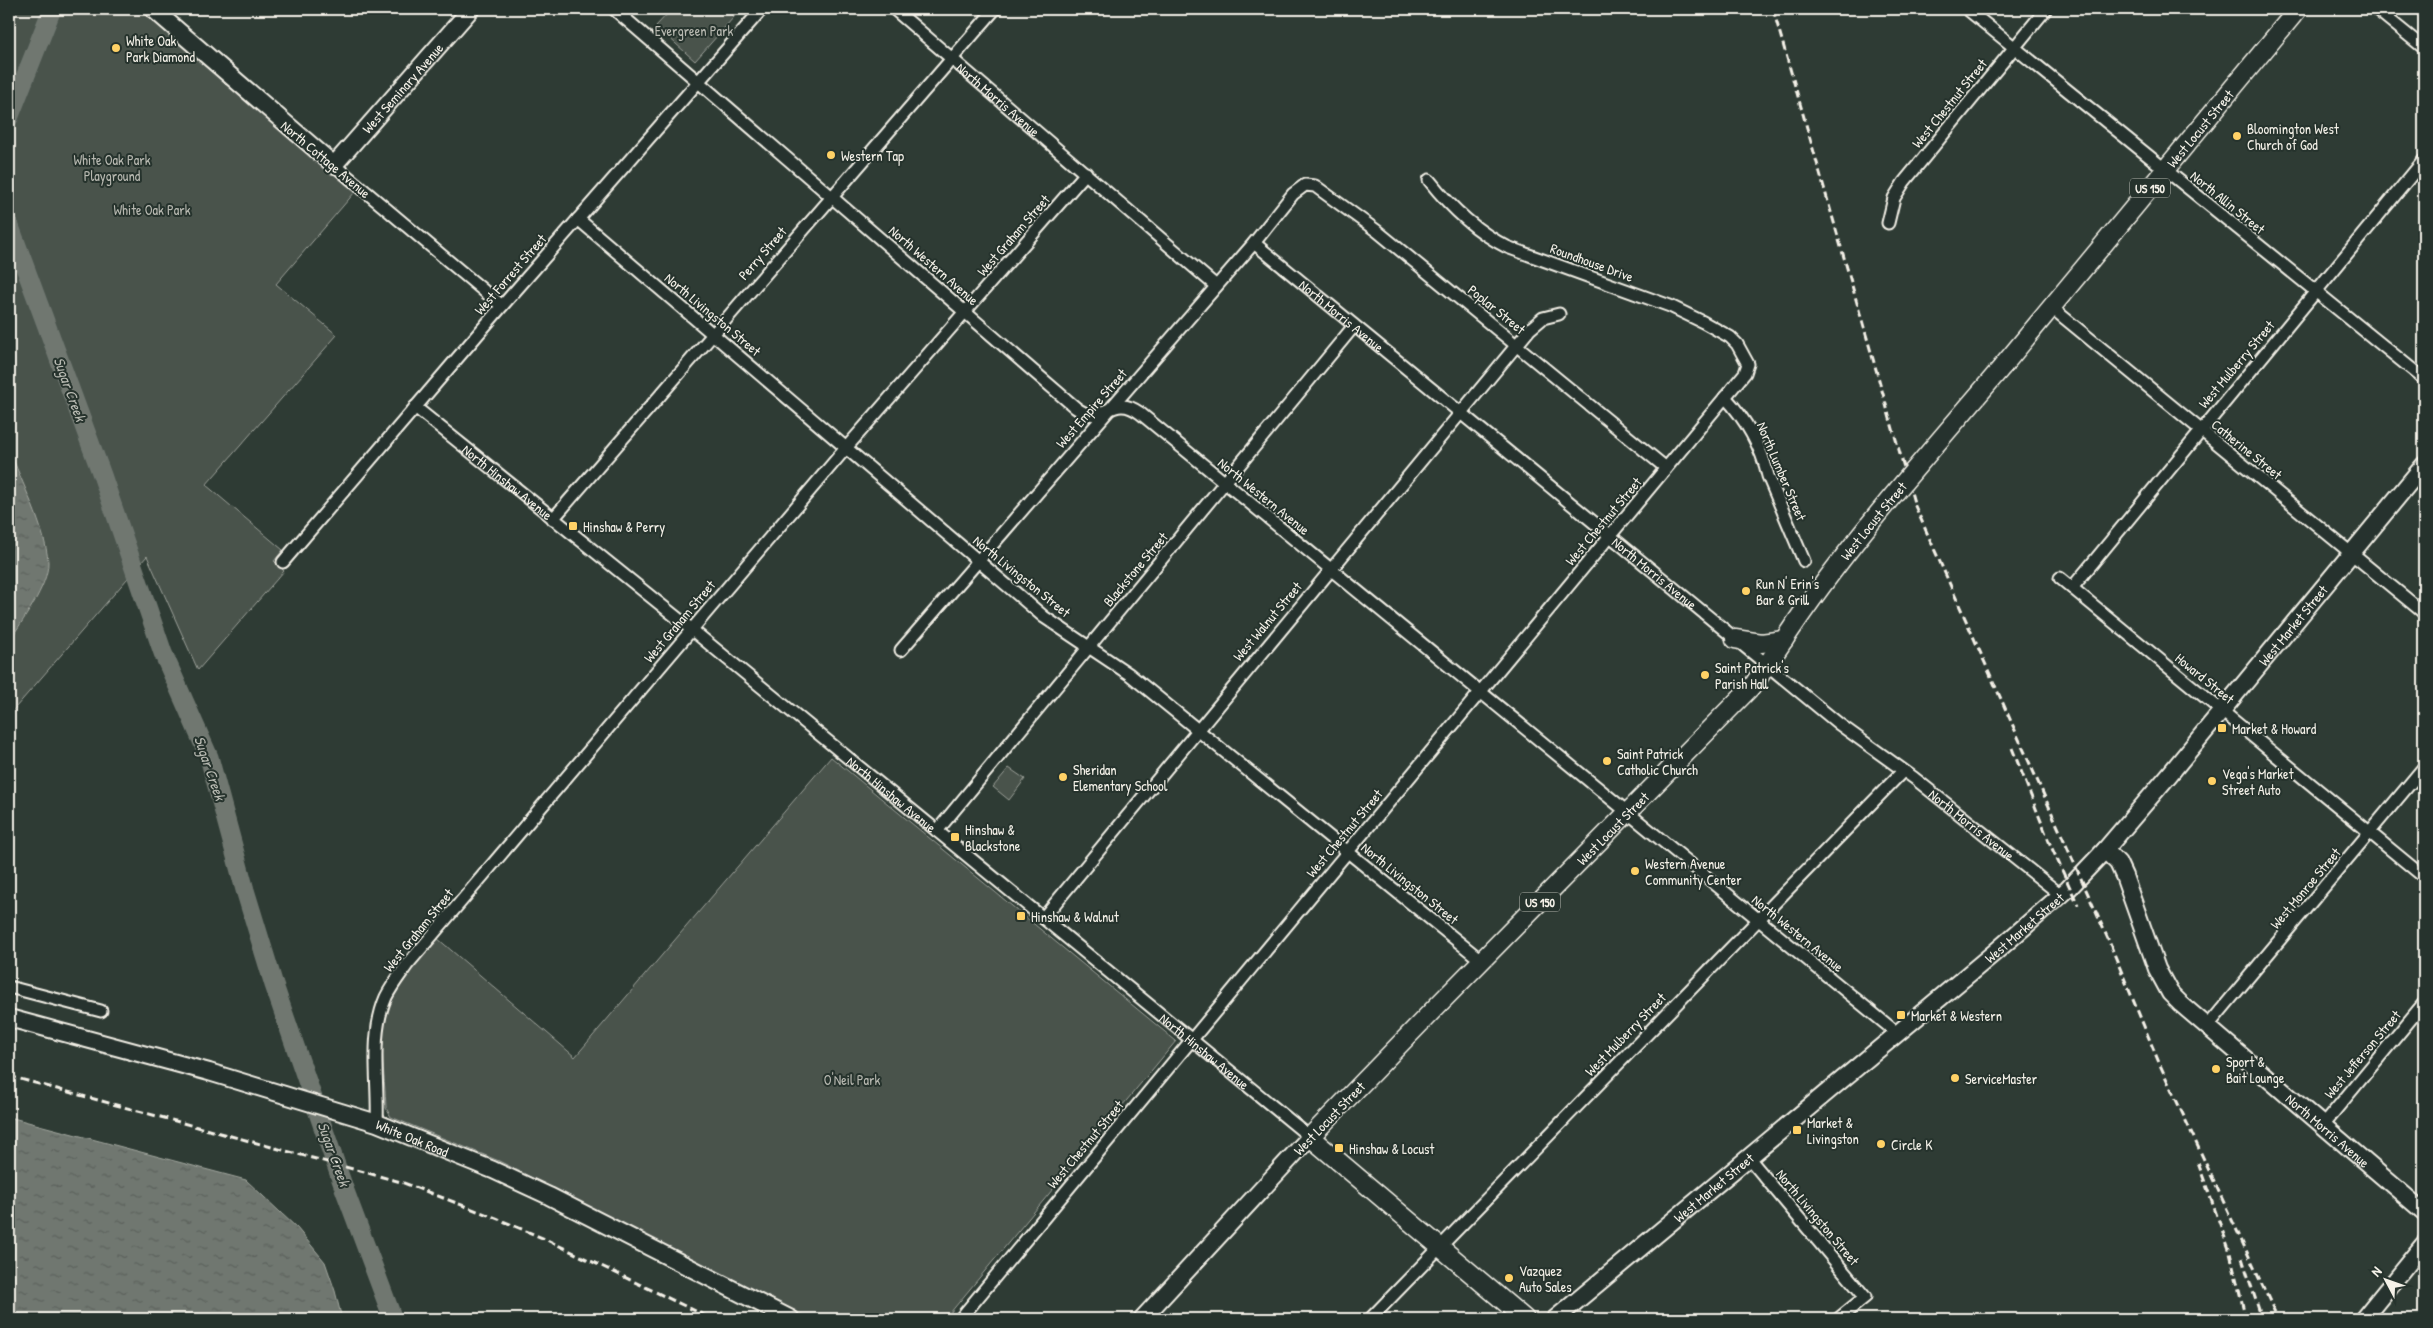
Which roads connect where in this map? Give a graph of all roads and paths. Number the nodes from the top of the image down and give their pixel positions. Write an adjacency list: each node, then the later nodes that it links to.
1 (153, 9): 16 (street, North Cottage Avenue)
2 (471, 9): 16 (street, West Seminary Avenue)
3 (614, 9): 14 (street, North Western Avenue)
4 (762, 9): 14 (street, West Forrest Street)
5 (894, 9): 13 (street, North Morris Avenue)
6 (995, 9): 13 (street, Perry Street)
7 (1967, 9): 11 (street, North Allin Street)
8 (2046, 9): 11 (street, West Chestnut Street)
9 (2298, 9): 17 (main road, West Locust Street / US 150)
10 (2376, 9): 12 (street)
11 (2014, 47): 17 (street, North Allin Street); 23 (street, West Chestnut Street)
12 (2424, 48)
13 (952, 58): 18 (street, North Morris Avenue); 21 (street, Perry Street)
14 (698, 81): 21 (street, North Western Avenue); 22 (street, West Forrest Street)
15 (2424, 160): 26 (street, West Mulberry Street)
16 (334, 165): 27 (street, North Cottage Avenue)
17 (2165, 170): 26 (street, North Allin Street); 28 (main road, West Locust Street / US 150)
18 (1086, 173): 25 (street, North Morris Avenue); 29 (street, West Graham Street)
19 (1429, 180): 34 (street, Roundhouse Drive)
20 (1303, 186): 24 (street, West Empire Street); 33 (street, Poplar Street)
21 (832, 196): 29 (street, North Western Avenue); 32 (street, Perry Street)
22 (578, 219): 27 (street, West Forrest Street); 32 (street, North Livingston Street)
23 (1888, 223)
24 (1254, 243): 25 (street, West Empire Street); 31 (street, North Morris Avenue)
25 (1216, 286): 38 (street, West Empire Street)
26 (2316, 292): 35 (street, North Allin Street); 40 (street, West Mulberry Street)
27 (502, 306): 37 (street, West Forrest Street)
28 (2051, 307): 40 (street, Catherine Street); 57 (main road, West Locust Street / US 150, bridge)
29 (965, 312): 38 (street, North Western Avenue); 41 (street, West Graham Street)
30 (1559, 314): 33 (street, West Walnut Street)
31 (1354, 326): 39 (street, North Morris Avenue); 44 (street, Blackstone Street)
32 (712, 333): 41 (street, North Livingston Street); 45 (street, Perry Street)
33 (1517, 345): 39 (street, West Walnut Street); 43 (street, Poplar Street)
34 (1748, 364): 36 (street, West Chestnut Street)
35 (2424, 379)
36 (1725, 397): 43 (street, West Chestnut Street); 49 (street, North Lumber Street)
37 (415, 407): 45 (street, North Hinshaw Avenue); 50 (street, West Forrest Street)
38 (1109, 410): 44 (street, North Western Avenue); 48 (street, West Empire Street)
39 (1460, 413): 46 (street, North Morris Avenue); 51 (street, West Walnut Street)
40 (2201, 430): 47 (street, Catherine Street); 53 (street, West Mulberry Street)
41 (846, 448): 48 (street, North Livingston Street); 55 (street, West Graham Street)
42 (2424, 465): 47 (street, West Market Street)
43 (1666, 468): 46 (street, West Chestnut Street)
44 (1225, 484): 51 (street, North Western Avenue); 58 (street, Blackstone Street)
45 (553, 519): 55 (street, North Hinshaw Avenue)
46 (1610, 536): 56 (street, North Morris Avenue); 61 (street, West Chestnut Street)
47 (2351, 554): 54 (street, Catherine Street); 62 (street, West Market Street)
48 (978, 561): 58 (street, North Livingston Street); 59 (street, West Empire Street)
49 (1804, 561)
50 (283, 562)
51 (1330, 570): 61 (street, North Western Avenue); 63 (street, West Walnut Street)
52 (2060, 578): 53 (street, Howard Street)
53 (2072, 588): 62 (street, Howard Street)
54 (2424, 613)
55 (691, 630): 67 (street, North Hinshaw Avenue); 83 (street, West Graham Street)
56 (1735, 639): 57 (main road); 60 (street, North Morris Avenue)
57 (1784, 640): 60 (main road, West Locust Street / US 150)
58 (1090, 647): 63 (street, North Livingston Street); 67 (street, Blackstone Street)
59 (901, 650)
60 (1767, 665): 65 (street, North Morris Avenue); 66 (main road, West Locust Street / US 150)
61 (1480, 692): 66 (street, North Western Avenue); 70 (street, West Chestnut Street)
62 (2222, 710): 68 (street, Howard Street); 69 (street, West Market Street)
63 (1198, 729): 70 (street, North Livingston Street); 73 (street, West Walnut Street)
64 (2424, 767): 68 (street, West Monroe Street)
65 (1903, 770): 72 (street, North Morris Avenue); 74 (street, West Mulberry Street)
66 (1628, 813): 74 (street, North Western Avenue); 75 (main road, West Locust Street / US 150)
67 (937, 831): 73 (street, North Hinshaw Avenue)
68 (2371, 832): 71 (street, Howard Street); 80 (street, West Monroe Street)
69 (2105, 850): 72 (street, West Market Street); 80 (street, North Morris Avenue)
70 (1348, 852): 75 (street, North Livingston Street); 82 (street, West Chestnut Street)
71 (2424, 877)
72 (2061, 895): 81 (street, West Market Street)
73 (1043, 918): 82 (street, North Hinshaw Avenue)
74 (1757, 919): 81 (street, North Western Avenue); 89 (street, West Mulberry Street)
75 (1482, 961): 85 (main road, West Locust Street / US 150)
76 (9, 987): 78 (street)
77 (2424, 1003): 84 (street, West Jefferson Street)
78 (101, 1011)
79 (9, 1018): 83 (street, White Oak Road)
80 (2207, 1028): 84 (street, North Morris Avenue)
81 (1897, 1033): 86 (street, West Market Street)
82 (1191, 1040): 85 (street, North Hinshaw Avenue); 91 (street, West Chestnut Street)
83 (377, 1123): 90 (street, White Oak Road)
84 (2323, 1125): 87 (street, North Morris Avenue)
85 (1310, 1137): 89 (main road, North Hinshaw Avenue); 92 (street, West Locust Street)
86 (1748, 1157): 95 (street, West Market Street); 96 (street, North Livingston Street)
87 (2424, 1212)
88 (2424, 1244): 97 (street)
89 (1439, 1247): 93 (street, West Mulberry Street); 94 (main road, North Hinshaw Avenue)
90 (791, 1319)
91 (960, 1319)
92 (1142, 1319)
93 (1370, 1319)
94 (1526, 1319)
95 (1555, 1319)
96 (1838, 1319)
97 (2363, 1319)

